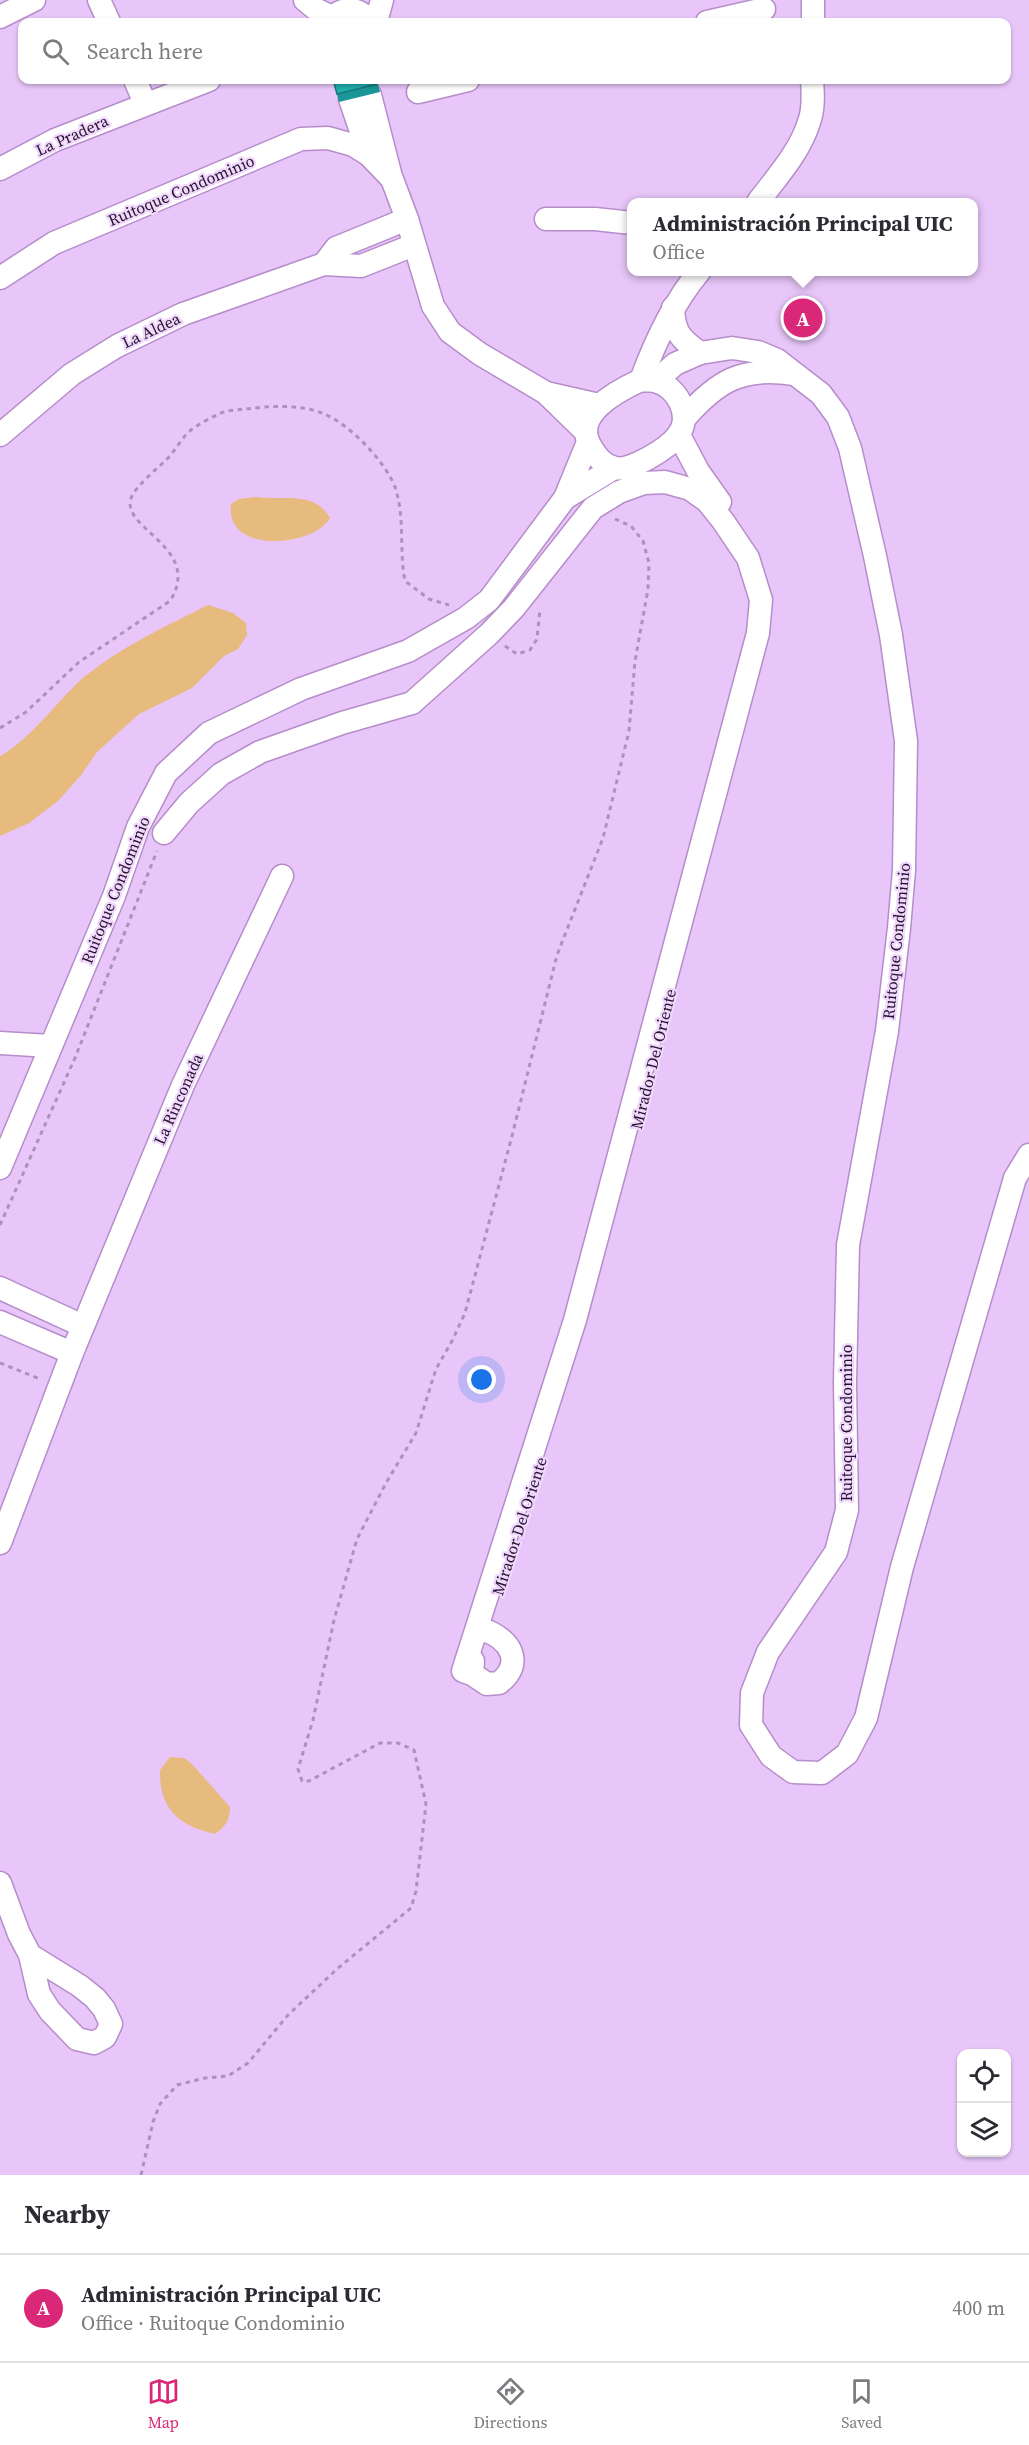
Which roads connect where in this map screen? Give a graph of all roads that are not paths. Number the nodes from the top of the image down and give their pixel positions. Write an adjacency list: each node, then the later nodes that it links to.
1 (34, 0): 8 (street)
2 (99, 0): 9 (street)
3 (304, 0): 10 (street)
4 (382, 0): 7 (street)
5 (813, 0): 13 (street)
6 (766, 10): 12 (street)
7 (370, 14): 11 (street)
8 (0, 17)
9 (107, 18)
10 (321, 18)
11 (330, 18)
12 (727, 18)
13 (813, 18)
14 (137, 84): 20 (street)
15 (198, 84): 20 (street, La Pradera)
16 (451, 84): 19 (street)
17 (812, 84): 24 (street)
18 (358, 88): 21 (street, Ruitoque Condominio); 23 (street, Ruitoque Condominio)
19 (418, 92)
20 (145, 103): 22 (street, La Pradera)
21 (369, 155): 23 (street, Ruitoque Condominio); 31 (street, Ruitoque Condominio)
22 (0, 169)
23 (392, 178): 25 (street, Ruitoque Condominio)
24 (761, 198)
25 (407, 219): 28 (street, Ruitoque Condominio); 29 (street, La Aldea)
26 (546, 219): 27 (street)
27 (627, 223)
28 (414, 245): 29 (street, La Aldea); 36 (street, Ruitoque Condominio)
29 (324, 264): 39 (street, La Aldea)
30 (696, 276): 32 (street)
31 (0, 278)
32 (673, 308): 33 (street); 35 (street)
33 (700, 353): 34 (street, Ruitoque Condominio); 35 (street, Ruitoque Condominio)
34 (795, 374): 38 (street, Ruitoque Condominio); 50 (street, Ruitoque Condominio)
35 (649, 381): 37 (street, Ruitoque Condominio); 38 (street)
36 (546, 393): 37 (street, Ruitoque Condominio); 40 (street, Ruitoque Condominio)
37 (599, 405): 40 (street, Ruitoque Condominio)
38 (681, 427): 41 (street, Ruitoque Condominio); 43 (street)
39 (0, 435)
40 (587, 437): 42 (street, Ruitoque Condominio); 44 (street, Ruitoque Condominio)
41 (638, 463): 42 (street, Ruitoque Condominio); 43 (street, Ruitoque Condominio)
42 (614, 468): 44 (street, Ruitoque Condominio)
43 (713, 494): 57 (street, Mirador Del Oriente)
44 (565, 498): 48 (street, Ruitoque Condominio)
45 (164, 833): 58 (street)
46 (282, 876): 54 (street, La Rinconada)
47 (0, 1043): 48 (street)
48 (51, 1046): 49 (street, Ruitoque Condominio)
49 (5, 1142): 51 (street, Ruitoque Condominio)
50 (1029, 1155)
51 (0, 1168)
52 (0, 1288): 54 (street)
53 (0, 1322): 55 (street)
54 (83, 1326): 55 (street, La Rinconada)
55 (72, 1353): 56 (street, La Rinconada)
56 (0, 1542)
57 (484, 1630): 58 (street, Mirador Del Oriente); 58 (street)
58 (472, 1674)
59 (0, 1883): 60 (street)
60 (30, 1955): 60 (street)

